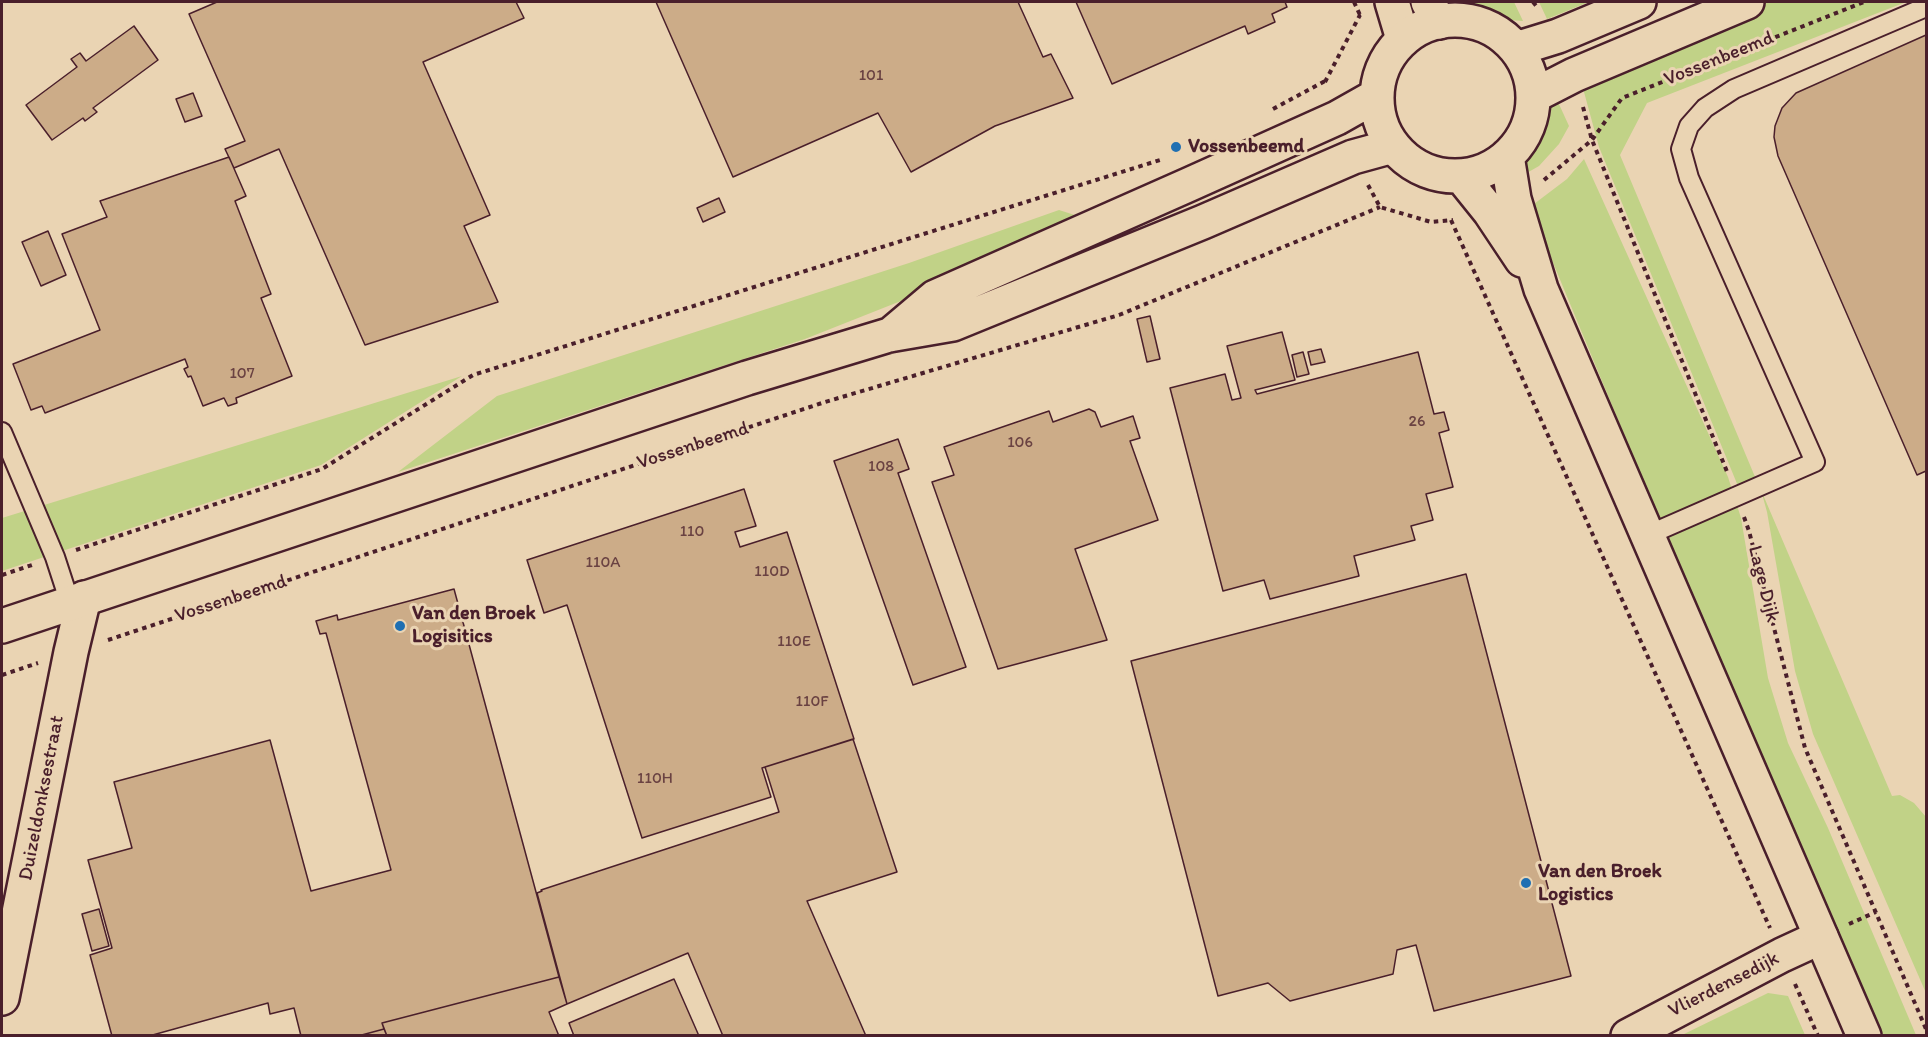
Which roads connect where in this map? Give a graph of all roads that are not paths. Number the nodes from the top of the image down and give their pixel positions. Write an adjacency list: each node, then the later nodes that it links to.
1 (1639, 2): 7 (main road)
2 (1747, 2): 9 (main road, Vossenbeemd)
3 (1380, 6): 6 (main road)
4 (1926, 7): 16 (lane)
5 (1433, 12): 6 (main road); 7 (main road)
6 (1403, 39): 8 (main road)
7 (1516, 49): 9 (main road)
8 (1376, 96): 10 (main road); 14 (main road)
9 (1533, 96): 11 (main road)
10 (1393, 146): 12 (main road); 14 (main road)
11 (1507, 156): 12 (main road); 13 (main road)
12 (1461, 176): 13 (main road)
13 (1541, 289): 16 (main road)
14 (890, 335): 17 (main road)
15 (2, 432): 17 (lane)
16 (1648, 535): 19 (main road)
17 (77, 601): 18 (main road); 20 (main road, Duizeldonksestraat)
18 (2, 626)
19 (1821, 937): 21 (main road, Vlierdensedijk); 22 (main road)
20 (2, 998)
21 (1628, 1035)
22 (1864, 1035)

